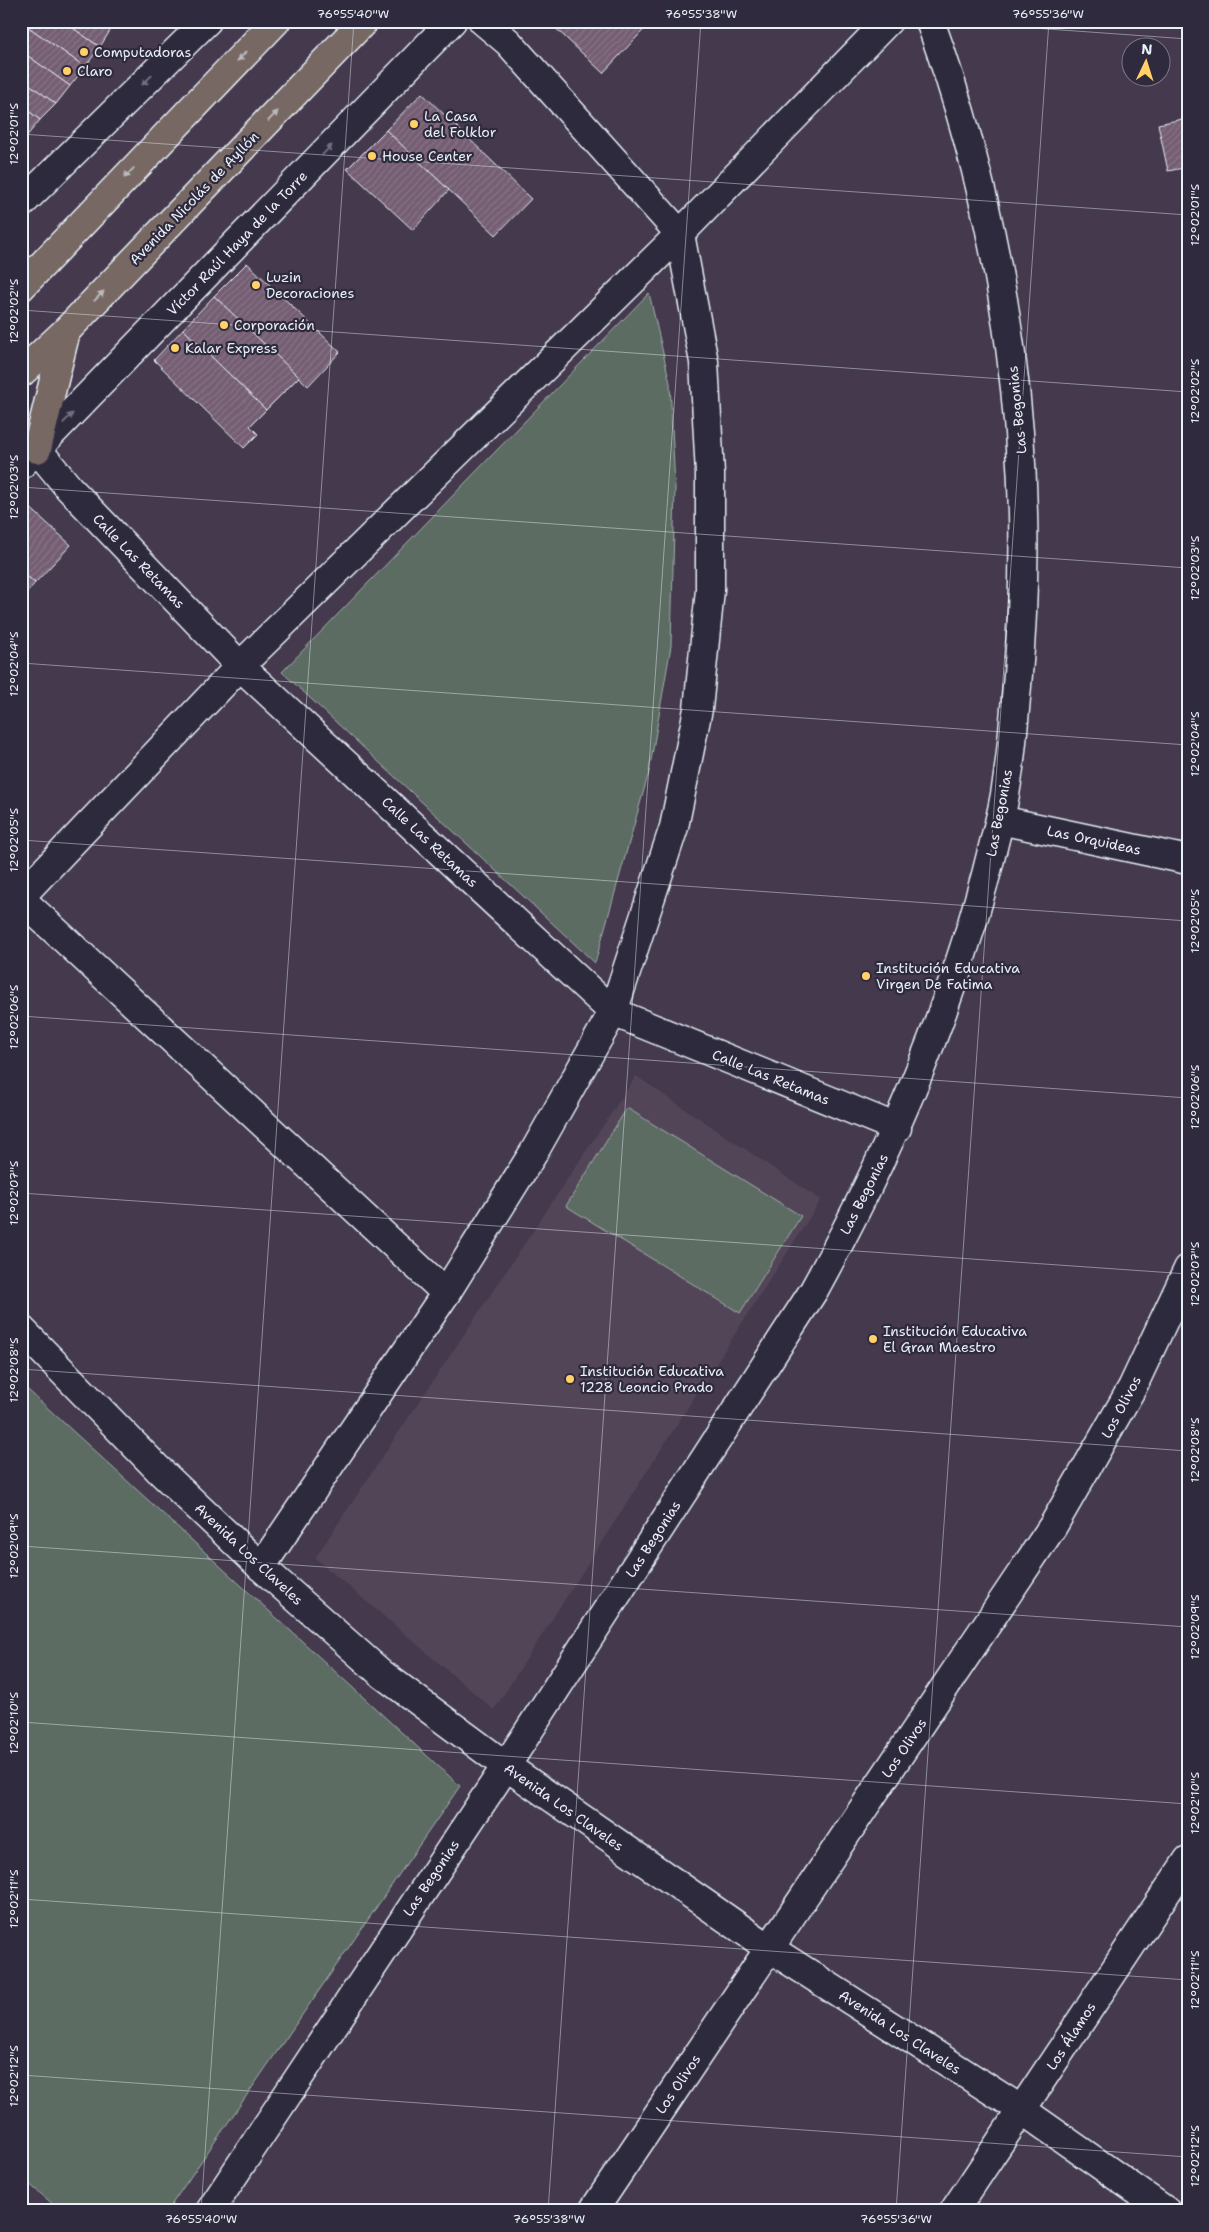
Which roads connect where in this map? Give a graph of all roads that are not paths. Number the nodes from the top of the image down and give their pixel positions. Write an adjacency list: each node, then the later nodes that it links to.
1 (276, 21): 10 (main road, one-way to 10)
2 (364, 21): 11 (main road, Avenida Nicolás de Ayllón, one-way to 2)
3 (452, 21): 13 (street, Víctor Raúl Haya de la Torre, one-way to 3)
4 (483, 21): 9 (street)
5 (888, 21): 9 (street)
6 (930, 21): 15 (street, Las Begonias)
7 (202, 24): 8 (street, one-way to 8)
8 (21, 204)
9 (680, 234): 14 (street); 18 (street)
10 (23, 285)
11 (66, 331): 12 (main road, Avenida Nicolás de Ayllón); 13 (main road)
12 (21, 373)
13 (29, 457): 14 (street, Calle Las Retamas)
14 (240, 666): 17 (street); 18 (street, Calle Las Retamas)
15 (1000, 820): 16 (street, Las Orquideas); 19 (street, Las Begonias)
16 (1188, 860)
17 (21, 897): 21 (street)
18 (613, 1012): 19 (street, Calle Las Retamas); 21 (street)
19 (897, 1128): 24 (street, Las Begonias)
20 (1188, 1269): 26 (street, Los Olivos)
21 (446, 1292): 23 (street)
22 (25, 1341): 23 (street, Avenida Los Claveles)
23 (261, 1567): 24 (street, Avenida Los Claveles)
24 (506, 1766): 26 (street, Avenida Los Claveles); 28 (street, Las Begonias)
25 (1188, 1860): 27 (street, Los Álamos)
26 (769, 1948): 27 (street, Avenida Los Claveles); 29 (street, Los Olivos)
27 (1022, 2110): 30 (street, Los Álamos); 31 (street, Avenida Los Claveles)
28 (210, 2211)
29 (593, 2211)
30 (954, 2211)
31 (1166, 2211)

